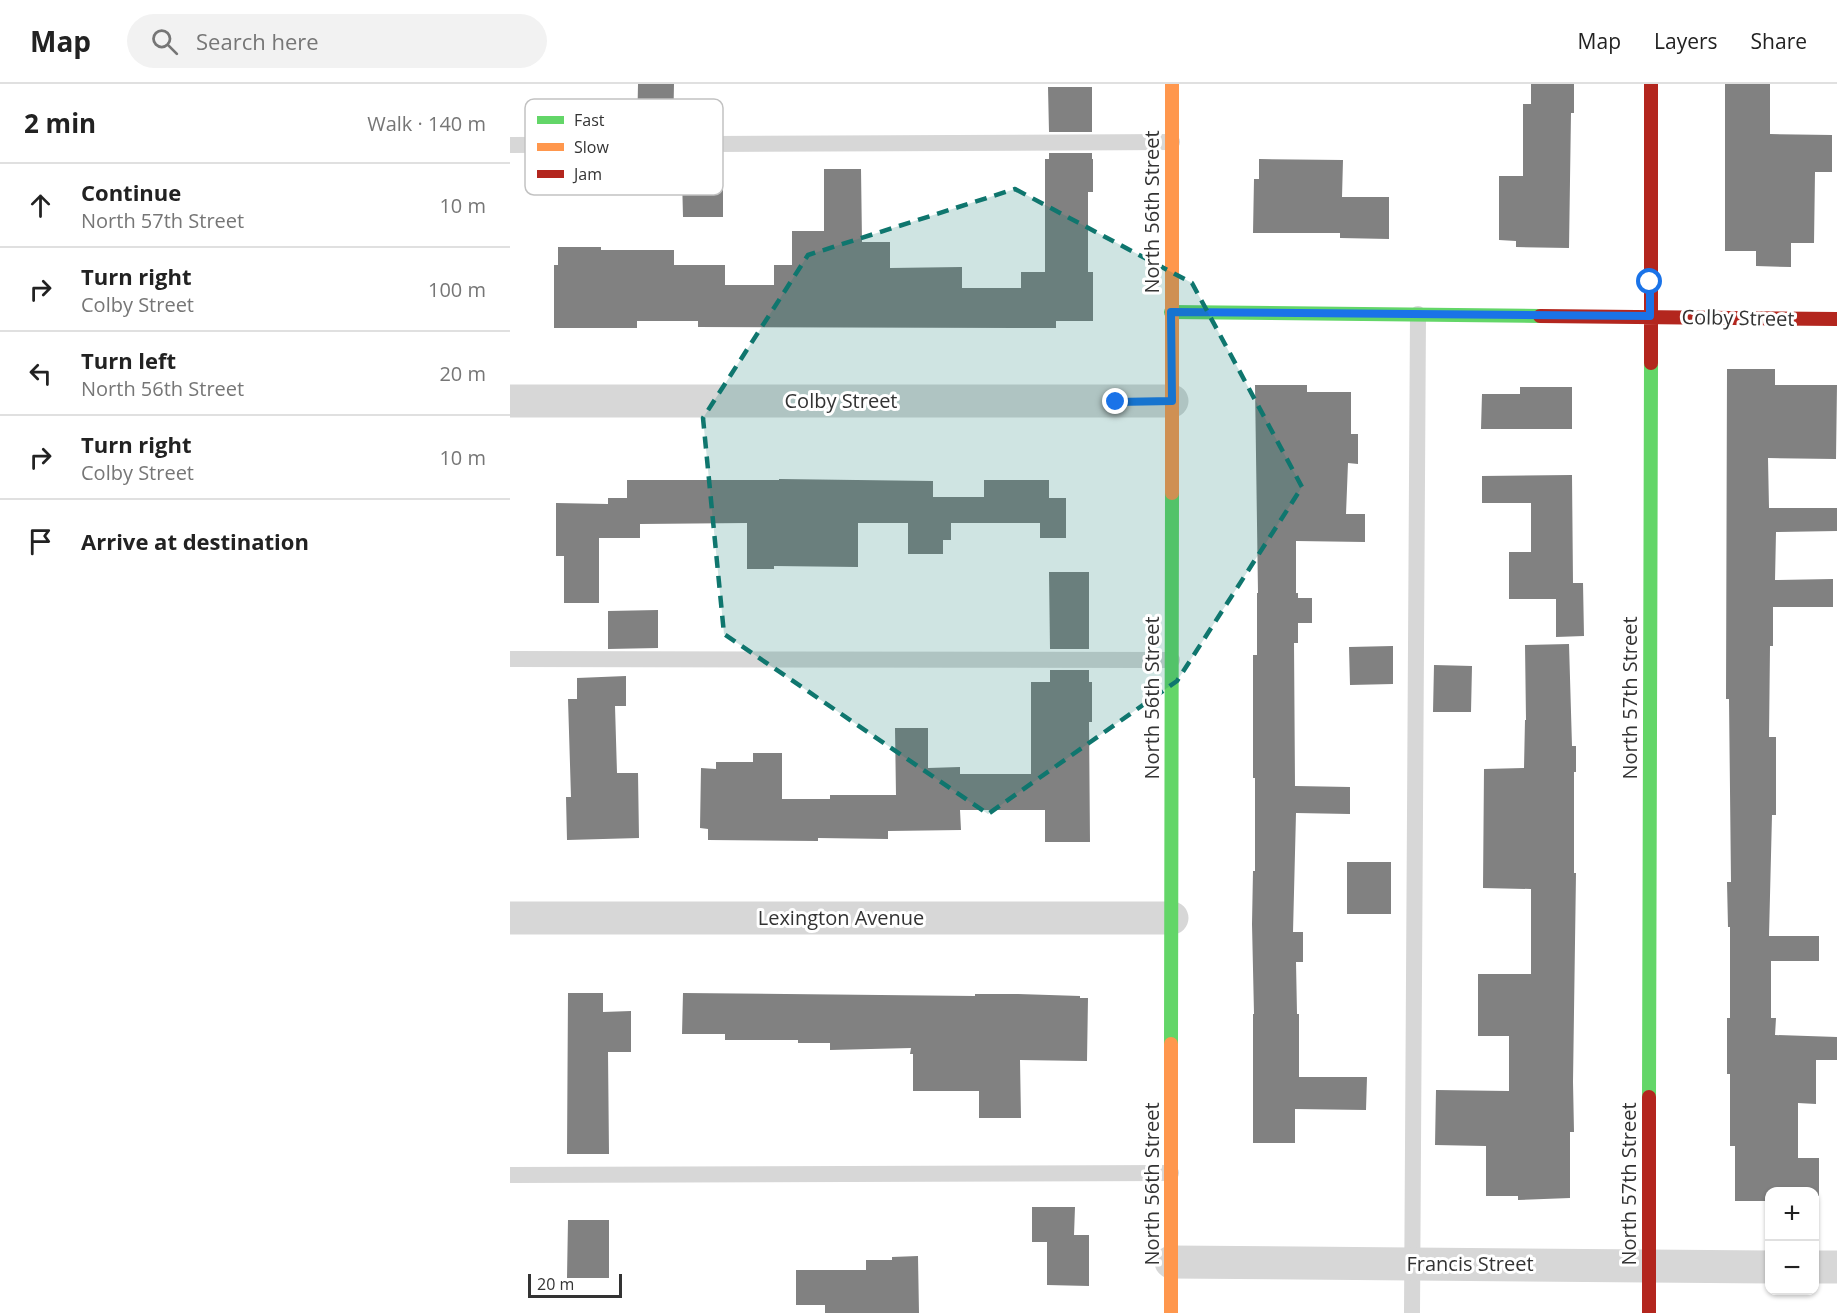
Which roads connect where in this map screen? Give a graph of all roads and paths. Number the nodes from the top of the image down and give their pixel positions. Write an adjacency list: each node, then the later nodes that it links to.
1 (1172, 84): 3 (street, North 56th Street)
2 (1651, 84): 9 (street, North 57th Street)
3 (1172, 142): 4 (lane); 7 (street, North 56th Street)
4 (723, 144)
5 (510, 145): 6 (lane)
6 (525, 145)
7 (1171, 312): 8 (street, Colby Street); 12 (street, North 56th Street)
8 (1418, 314): 9 (street, Colby Street); 20 (lane)
9 (1650, 316): 10 (street, Colby Street); 21 (street, North 57th Street)
10 (1837, 319)
11 (510, 401): 12 (street, Colby Street)
12 (1172, 401): 14 (street, North 56th Street)
13 (510, 660): 14 (lane)
14 (1172, 660): 16 (street, North 56th Street)
15 (510, 918): 16 (street, Lexington Avenue)
16 (1172, 918): 17 (street, North 56th Street)
17 (1171, 1173): 18 (lane); 19 (street, North 56th Street)
18 (510, 1175)
19 (1171, 1262): 20 (street, Francis Street); 25 (street, North 56th Street)
20 (1412, 1264): 21 (street, Francis Street); 26 (lane)
21 (1649, 1265): 22 (street, Francis Street); 27 (street, North 57th Street)
22 (1765, 1267)
23 (1819, 1267): 24 (street)
24 (1837, 1267)
25 (1171, 1313)
26 (1412, 1313)
27 (1649, 1313)

